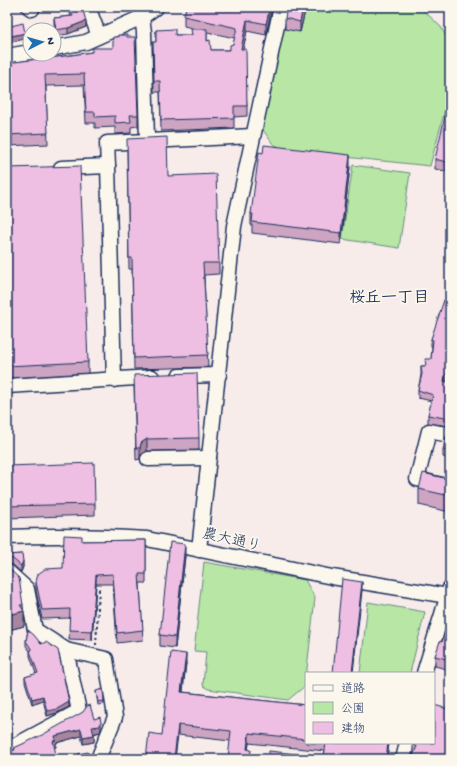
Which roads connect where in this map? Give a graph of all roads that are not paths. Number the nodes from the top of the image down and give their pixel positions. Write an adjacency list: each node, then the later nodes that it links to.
1 (88, 7): 5 (street)
2 (156, 7): 4 (street)
3 (281, 7): 9 (street)
4 (142, 17): 5 (street); 10 (street)
5 (99, 36): 6 (street)
6 (62, 46)
7 (22, 53): 8 (street)
8 (7, 56)
9 (253, 136): 10 (street); 13 (street)
10 (147, 140): 11 (street)
11 (108, 166): 12 (street); 14 (street)
12 (46, 169)
13 (219, 374): 14 (street); 17 (street)
14 (114, 380): 15 (street)
15 (7, 386)
16 (450, 435): 19 (street)
17 (209, 458): 18 (street); 21 (street)
18 (148, 459)
19 (450, 487)
20 (7, 537): 21 (street, 農大通り)
21 (199, 550): 23 (street, 農大通り)
22 (7, 571): 24 (street)
23 (449, 591): 25 (street)
24 (66, 650): 26 (street); 27 (street)
25 (424, 672)
26 (7, 749)
27 (98, 759)

